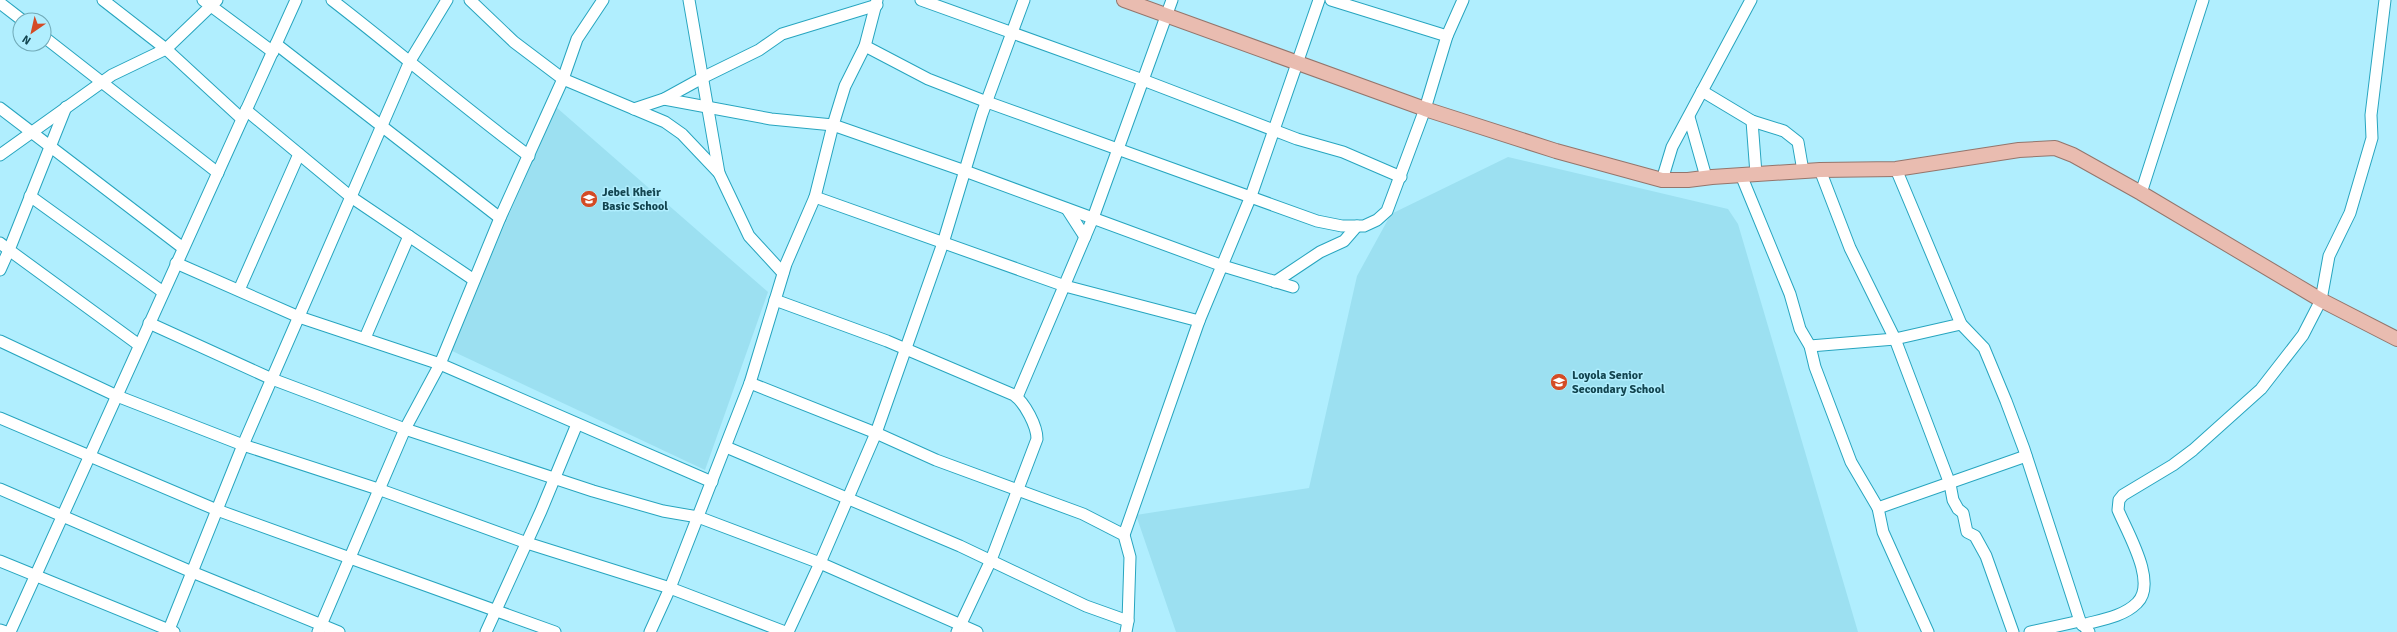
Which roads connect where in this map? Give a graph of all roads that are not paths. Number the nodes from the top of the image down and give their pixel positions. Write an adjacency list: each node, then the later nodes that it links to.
1 (103, 0): 28 (street)
2 (296, 0): 27 (street)
3 (332, 0): 29 (street)
4 (447, 0): 29 (street)
5 (470, 0): 32 (street)
6 (603, 0): 32 (street)
7 (689, 0): 31 (street)
8 (921, 0): 23 (street)
9 (1024, 0): 23 (street)
10 (1124, 0): 22 (main road)
11 (1172, 0): 22 (street)
12 (1319, 0): 30 (street)
13 (1331, 0): 24 (street)
14 (1463, 0): 24 (street)
15 (1751, 0): 35 (street)
16 (2202, 0): 66 (street)
17 (2385, 0): 91 (street)
18 (210, 2): 27 (street); 28 (street)
19 (877, 2): 26 (street); 31 (street)
20 (0, 3): 21 (street)
21 (12, 12)
22 (1166, 16): 30 (main road); 33 (street)
23 (1012, 34): 33 (street); 37 (street)
24 (1446, 36): 42 (street)
25 (52, 44): 34 (street)
26 (865, 46): 37 (street); 46 (street)
27 (275, 48): 43 (street); 47 (street)
28 (166, 49): 34 (street); 43 (street)
29 (410, 61): 47 (street); 54 (street)
30 (1296, 63): 42 (main road); 48 (street)
31 (704, 77): 36 (street); 38 (street)
32 (563, 79): 41 (street); 54 (street)
33 (1143, 80): 48 (street); 51 (street)
34 (101, 82): 40 (street); 60 (street)
35 (1702, 91): 44 (street); 45 (street)
36 (664, 99): 38 (street); 41 (street)
37 (986, 102): 51 (street); 57 (street)
38 (708, 106): 46 (street); 59 (street)
39 (0, 108): 49 (street)
40 (66, 108): 49 (street); 50 (street)
41 (634, 109): 59 (street)
42 (1425, 109): 63 (street); 65 (main road)
43 (244, 114): 52 (street); 60 (street)
44 (1689, 117): 64 (street); 65 (street)
45 (1752, 121): 58 (street); 61 (street)
46 (832, 125): 57 (street); 68 (street)
47 (381, 127): 70 (street); 72 (street)
48 (1273, 130): 63 (street); 69 (street)
49 (31, 132): 50 (street); 53 (street)
50 (51, 145): 67 (street); 79 (street)
51 (1118, 150): 69 (street); 73 (street)
52 (299, 154): 70 (street); 88 (street)
53 (0, 155)
54 (529, 156): 72 (street)
55 (1896, 169): 56 (main road); 66 (main road); 95 (street)
56 (1820, 170): 58 (main road); 97 (street)
57 (965, 171): 71 (street); 77 (street)
58 (1803, 171): 61 (main road)
59 (719, 172): 83 (street)
60 (218, 173): 79 (street)
61 (1756, 174): 62 (main road)
62 (1741, 175): 64 (main road); 101 (street)
63 (1401, 177): 74 (street)
64 (1706, 177): 65 (main road)
65 (1662, 180)
66 (2141, 193): 91 (main road)
67 (30, 196): 78 (street); 89 (street)
68 (815, 196): 77 (street); 83 (street)
69 (1251, 196): 74 (street); 81 (street)
70 (351, 197): 75 (street); 92 (street)
71 (1067, 209): 73 (street); 76 (street)
72 (500, 218): 84 (street)
73 (1093, 218): 76 (street); 81 (street)
74 (1357, 226): 85 (street)
75 (410, 236): 84 (street); 96 (street)
76 (1085, 237): 86 (street)
77 (943, 242): 86 (street); 102 (street)
78 (4, 246): 82 (street); 100 (street)
79 (183, 248): 80 (street)
80 (176, 263): 88 (street); 89 (street)
81 (1223, 266): 85 (street); 93 (street)
82 (0, 270)
83 (783, 273): 90 (street)
84 (474, 280): 103 (street)
85 (1275, 282): 87 (street)
86 (1065, 286): 93 (street); 107 (street)
87 (1293, 287)
88 (239, 290): 92 (street)
89 (163, 292): 94 (street)
90 (775, 300): 102 (street); 105 (street)
91 (2322, 300): 98 (main road); 137 (street)
92 (299, 316): 96 (street); 104 (street)
93 (1199, 321): 127 (street)
94 (149, 323): 100 (street); 104 (street)
95 (1961, 324): 97 (street); 115 (street)
96 (366, 338): 103 (street)
97 (1895, 338): 101 (street); 118 (street)
98 (2397, 339)
99 (0, 341): 106 (street)
100 (139, 345): 106 (street)
101 (1810, 346): 123 (street)
102 (907, 349): 107 (street); 111 (street)
103 (440, 364): 109 (street); 110 (street)
104 (272, 379): 110 (street); 112 (street)
105 (750, 383): 111 (street); 113 (street)
106 (117, 396): 112 (street); 114 (street)
107 (1017, 397): 121 (street)
108 (0, 418): 114 (street)
109 (577, 424): 116 (street); 117 (street)
110 (405, 429): 116 (street); 120 (street)
111 (876, 433): 121 (street); 122 (street)
112 (243, 445): 120 (street); 124 (street)
113 (726, 447): 117 (street); 122 (street)
114 (89, 456): 124 (street); 125 (street)
115 (2026, 456): 118 (street); 137 (street)
116 (555, 478): 126 (street); 128 (street)
117 (712, 482): 126 (street)
118 (1950, 484): 123 (street); 153 (street)
119 (0, 489): 125 (street)
120 (378, 490): 128 (street); 129 (street)
121 (1018, 490): 127 (street); 130 (street)
122 (847, 498): 130 (street); 132 (street)
123 (1878, 508): 152 (street)
124 (217, 510): 129 (street); 133 (street)
125 (61, 516): 133 (street); 134 (street)
126 (698, 517): 132 (street); 135 (street)
127 (1124, 535): 138 (street)
128 (526, 544): 135 (street); 136 (street)
129 (349, 558): 136 (street); 139 (street)
130 (990, 560): 138 (street); 140 (street)
131 (0, 561): 134 (street)
132 (820, 563): 140 (street); 150 (street)
133 (192, 572): 139 (street); 142 (street)
134 (34, 576): 142 (street); 144 (street)
135 (670, 588): 148 (street); 149 (street)
136 (496, 610): 146 (street); 147 (street)
137 (2084, 626): 154 (street)
138 (1127, 627)
139 (319, 628): 145 (street)
140 (958, 628): 151 (street)
141 (0, 630): 143 (street)
142 (170, 631)
143 (6, 632)
144 (10, 632)
145 (339, 632)
146 (486, 632)
147 (555, 632)
148 (650, 632)
149 (785, 632)
150 (788, 632)
151 (977, 632)
152 (1928, 632)
153 (2013, 632)
154 (2030, 632)

